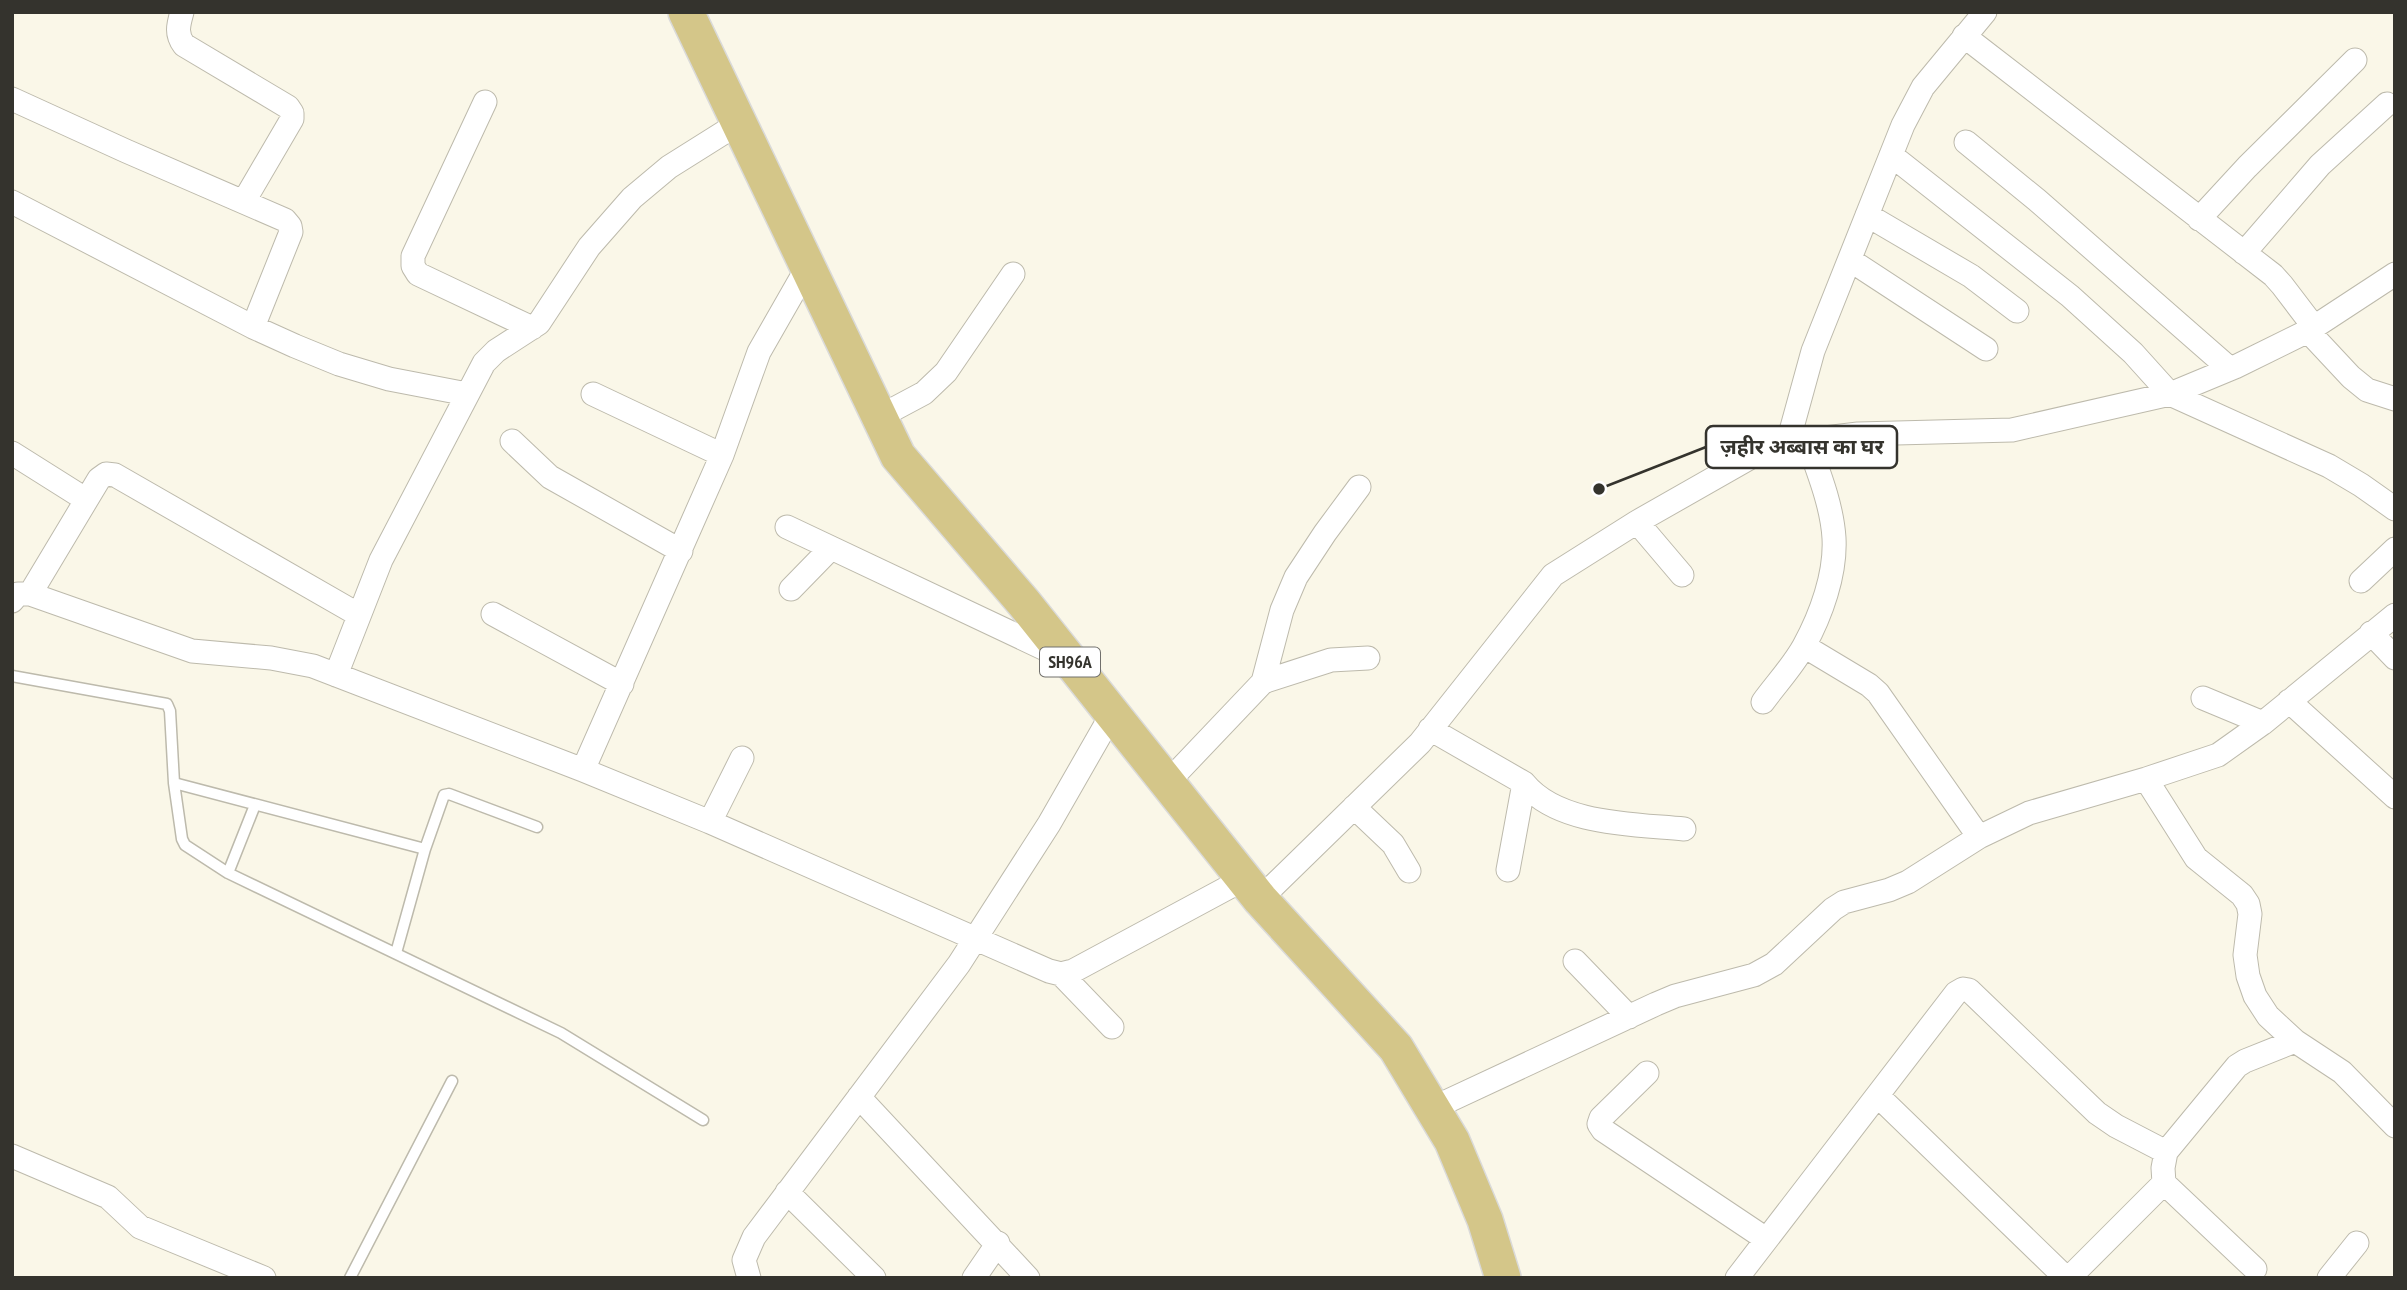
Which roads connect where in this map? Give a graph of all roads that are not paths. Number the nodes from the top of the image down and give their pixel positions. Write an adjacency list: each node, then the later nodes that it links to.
1 (182, 12): 12 (street)
2 (686, 12): 9 (main road, SH96A)
3 (1985, 12): 4 (street)
4 (1964, 36): 11 (street); 15 (street)
5 (2355, 60): 15 (street)
6 (12, 99): 12 (street)
7 (485, 102): 23 (street)
8 (2387, 104): 16 (street)
9 (739, 123): 18 (main road, SH96A); 23 (street)
10 (1966, 142): 26 (street)
11 (1891, 155): 14 (street); 29 (street)
12 (244, 201): 22 (street)
13 (12, 202): 22 (street)
14 (1867, 215): 17 (street); 21 (street)
15 (2199, 219): 16 (street)
16 (2244, 253): 24 (street)
17 (1850, 260): 25 (street); 33 (street)
18 (807, 268): 31 (main road, SH96A); 35 (street)
19 (1013, 274): 31 (street)
20 (2395, 274): 24 (street)
21 (2017, 311)
22 (253, 327): 27 (street)
23 (532, 328): 27 (street)
24 (2311, 329): 26 (street); 30 (street)
25 (1986, 349)
26 (2230, 369): 29 (street)
27 (467, 394): 49 (street)
28 (593, 394): 35 (street)
29 (2170, 394): 33 (street); 38 (street)
30 (2395, 400)
31 (879, 417): 55 (main road, SH96A)
32 (512, 441): 43 (street)
33 (1797, 441): 39 (street); 52 (street)
34 (12, 453): 37 (street)
35 (722, 455): 43 (street)
36 (1359, 487): 58 (street)
37 (85, 499): 47 (street); 49 (street)
38 (2395, 509)
39 (1637, 522): 44 (street); 65 (street)
40 (787, 527): 41 (street)
41 (830, 549): 46 (street); 55 (street)
42 (2395, 549): 45 (street)
43 (681, 551): 59 (street)
44 (1682, 575)
45 (2361, 581)
46 (791, 589)
47 (21, 597): 56 (street)
48 (493, 614): 59 (street)
49 (359, 615): 56 (street)
50 (2395, 615): 51 (street)
51 (2371, 633): 54 (street); 61 (street)
52 (1804, 646): 62 (street); 78 (street)
53 (1368, 658): 58 (street)
54 (2395, 658)
55 (1070, 661): 63 (main road, SH96A)
56 (336, 675): 67 (street)
57 (12, 676): 69 (lane)
58 (1263, 682): 70 (street)
59 (622, 684): 67 (street)
60 (2203, 698): 64 (street)
61 (2289, 701): 64 (street); 72 (street)
62 (1763, 702)
63 (1112, 714): 70 (main road, SH96A); 84 (street)
64 (2263, 723): 68 (street)
65 (1430, 729): 71 (street); 74 (street)
66 (742, 758): 75 (street)
67 (583, 770): 75 (street)
68 (2146, 779): 78 (street); 90 (street)
69 (174, 783): 73 (lane); 82 (lane)
70 (1167, 783): 83 (main road, SH96A)
71 (1524, 783): 77 (street); 80 (street)
72 (2395, 797)
73 (255, 805): 79 (lane); 82 (lane)
74 (1354, 807): 81 (street); 83 (street)
75 (710, 822): 84 (street)
76 (537, 827): 79 (lane)
77 (1684, 829)
78 (1979, 838): 88 (street)
79 (425, 849): 85 (lane)
80 (1508, 870)
81 (1409, 871)
82 (228, 873): 85 (lane)
83 (1252, 889): 87 (street); 95 (main road, SH96A)
84 (975, 940): 87 (street); 94 (street)
85 (396, 953): 96 (lane)
86 (1575, 961): 88 (street)
87 (1061, 974): 89 (street)
88 (1629, 1017): 95 (street)
89 (1112, 1027)
90 (2295, 1041): 97 (street); 98 (street)
91 (1647, 1073): 102 (street)
92 (452, 1081): 108 (lane)
93 (1878, 1096): 98 (street); 102 (street); 115 (street)
94 (859, 1097): 101 (street); 103 (street)
95 (1433, 1108): 113 (main road, SH96A)
96 (703, 1120)
97 (2395, 1126)
98 (2166, 1152): 100 (street)
99 (12, 1156): 107 (street)
100 (2164, 1183): 106 (street); 115 (street)
101 (787, 1192): 105 (street); 110 (street)
102 (1766, 1238): 114 (street)
103 (998, 1243): 111 (street); 112 (street)
104 (2357, 1243): 116 (street)
105 (747, 1269): 109 (street)
106 (2255, 1269)
107 (264, 1278)
108 (350, 1278)
109 (727, 1278)
110 (874, 1278)
111 (974, 1278)
112 (1028, 1278)
113 (1503, 1278)
114 (1737, 1278)
115 (2067, 1278)
116 (2329, 1278)

